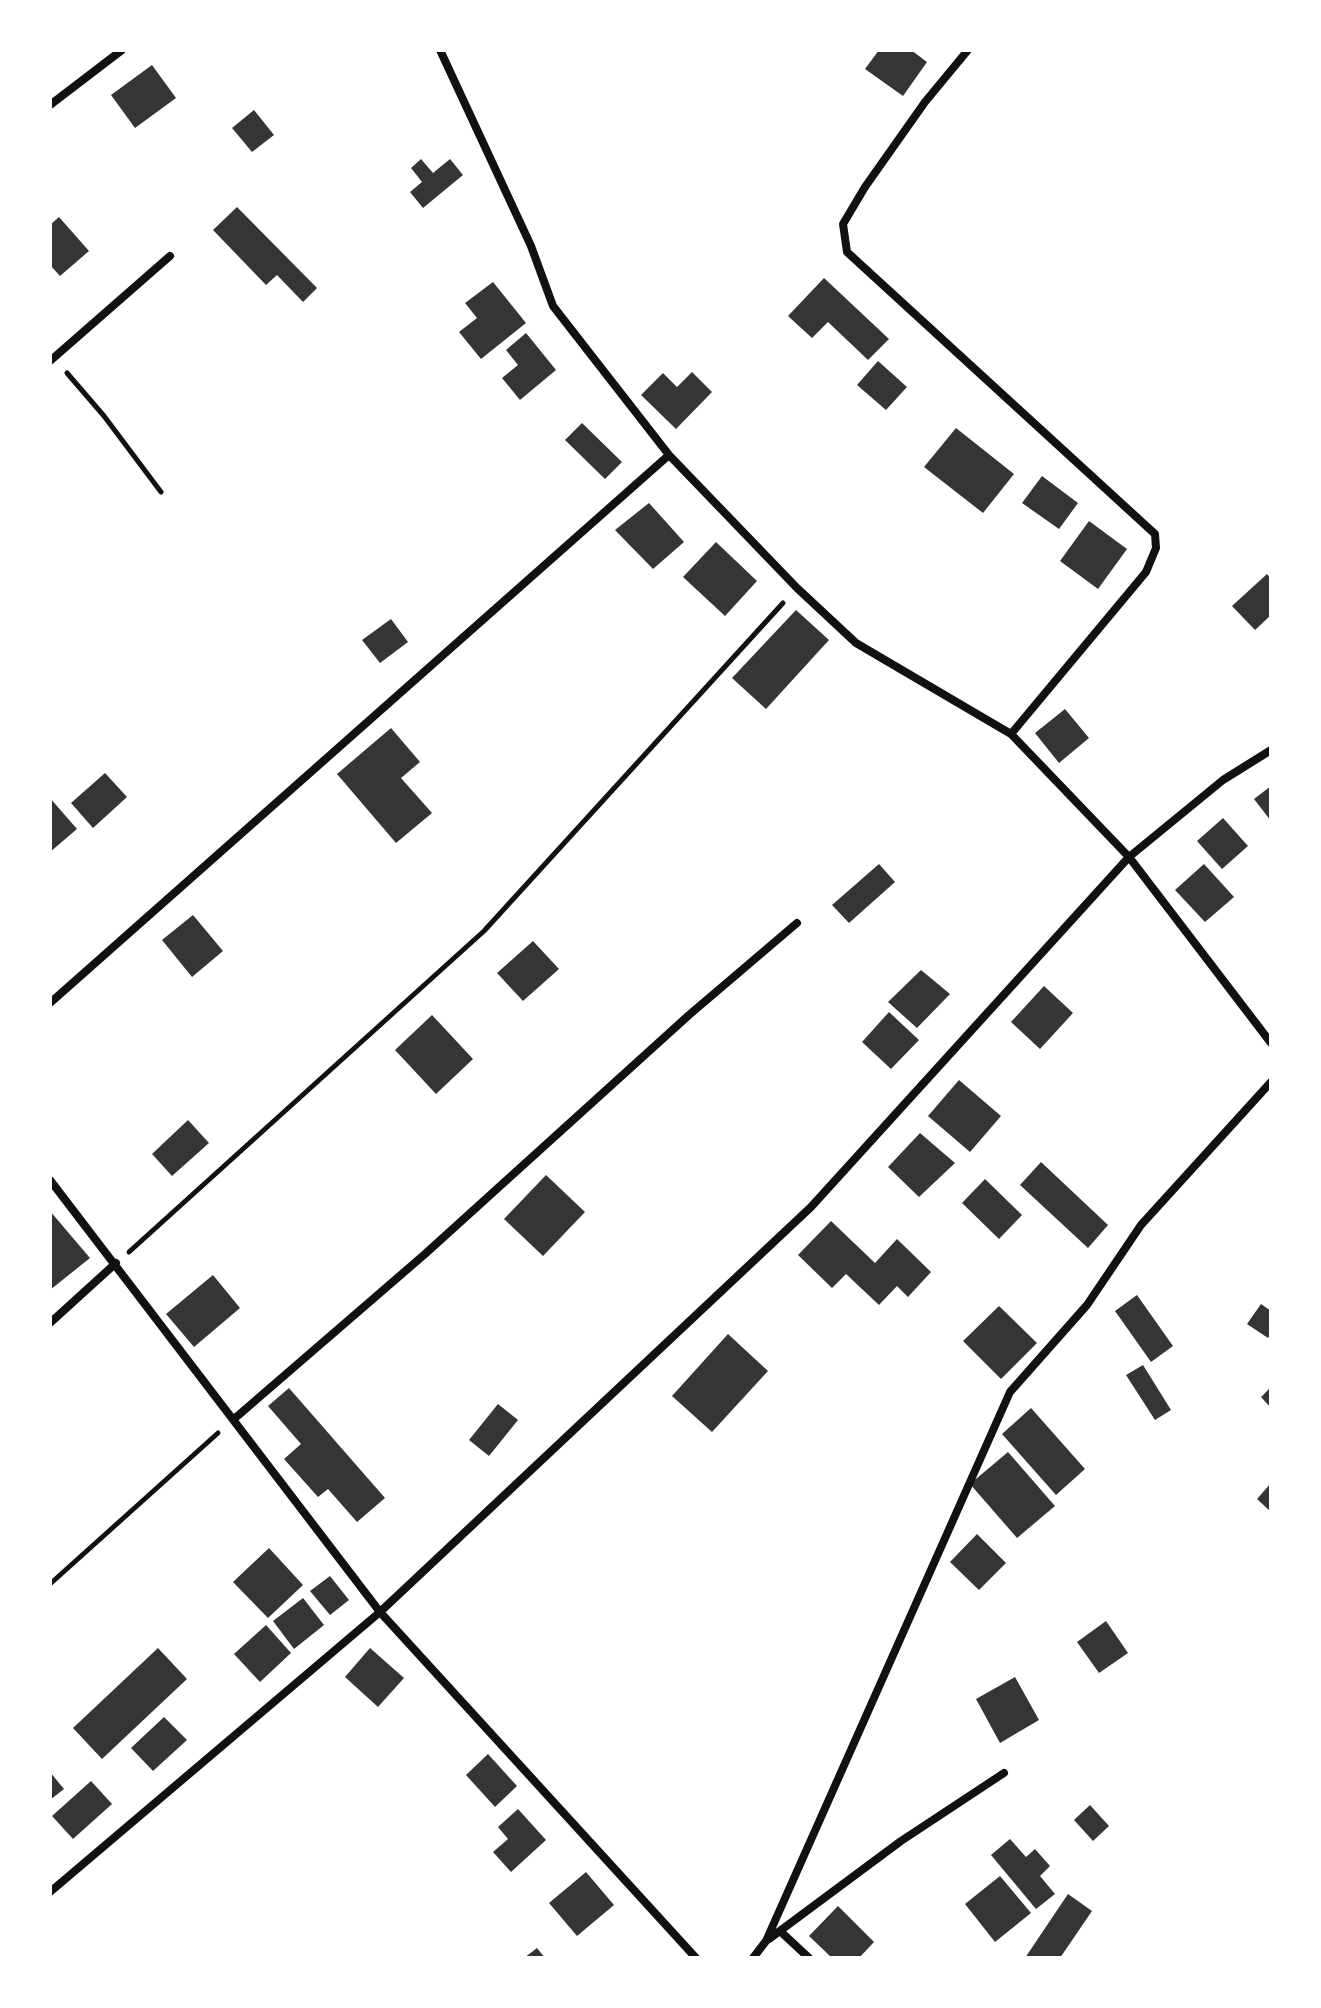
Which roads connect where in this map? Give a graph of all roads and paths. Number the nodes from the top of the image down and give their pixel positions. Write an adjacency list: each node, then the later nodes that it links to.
1 (122, 50): 4 (street)
2 (440, 50): 7 (street)
3 (968, 50): 10 (street)
4 (50, 105)
5 (170, 256): 6 (street)
6 (52, 359): 8 (path)
7 (669, 455): 9 (street); 14 (street)
8 (161, 492)
9 (797, 588): 10 (street); 18 (path)
10 (1011, 734): 12 (street)
11 (1271, 750): 12 (street)
12 (1129, 857): 15 (street); 22 (street)
13 (797, 923): 20 (street)
14 (50, 1003)
15 (1271, 1043)
16 (1271, 1082): 26 (street)
17 (50, 1180): 18 (street)
18 (116, 1263): 19 (street); 20 (street)
19 (50, 1323)
20 (234, 1419): 21 (path); 22 (street)
21 (50, 1584)
22 (380, 1612): 24 (street); 27 (street)
23 (1004, 1773): 25 (street)
24 (50, 1892)
25 (780, 1931): 26 (street); 29 (street)
26 (766, 1941): 28 (street)
27 (696, 1958)
28 (753, 1958)
29 (809, 1958)

